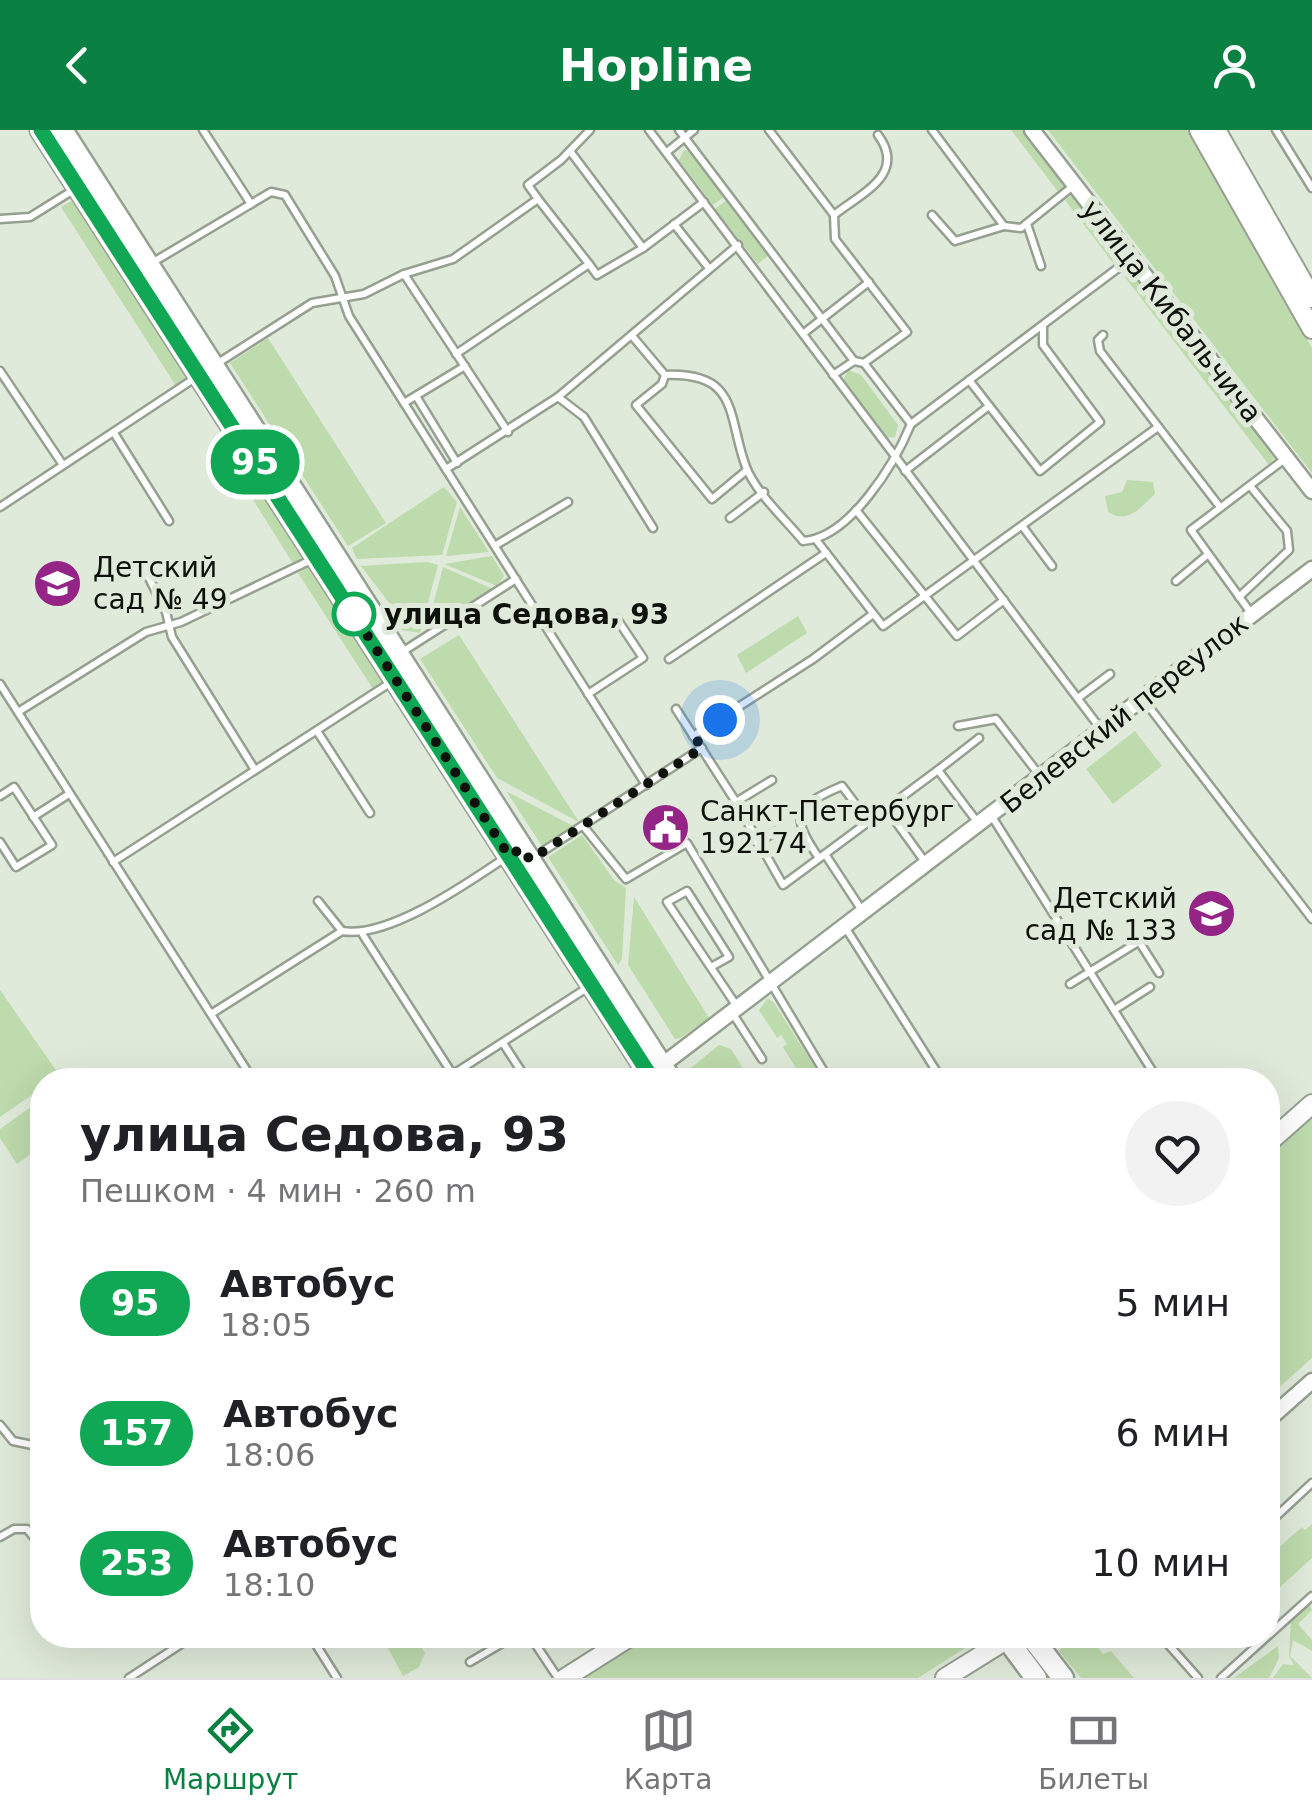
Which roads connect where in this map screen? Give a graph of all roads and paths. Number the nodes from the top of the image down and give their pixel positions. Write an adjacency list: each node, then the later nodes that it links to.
1 (41, 130): 18 (main road)
2 (62, 130): 18 (main road)
3 (203, 130): 23 (lane)
4 (590, 130): 16 (lane)
5 (650, 130): 17 (lane)
6 (678, 130): 15 (lane)
7 (694, 130): 15 (lane)
8 (769, 130): 24 (lane)
9 (932, 130): 29 (lane)
10 (1032, 130): 19 (street, улица Кибальчича)
11 (1198, 130): 43 (street)
12 (1216, 130): 40 (street)
13 (1276, 130): 20 (lane)
14 (878, 135): 24 (lane)
15 (684, 138): 17 (lane); 41 (lane)
16 (570, 151): 21 (lane); 31 (lane)
17 (666, 152): 22 (lane)
18 (85, 182): 26 (lane); 36 (main road)
19 (1074, 186): 28 (lane); 32 (street, улица Кибальчича)
20 (1312, 188)
21 (538, 198): 33 (lane); 37 (lane)
22 (704, 202): 27 (lane); 30 (lane)
23 (250, 204): 36 (lane); 39 (lane)
24 (834, 214): 38 (lane)
25 (932, 215): 29 (lane)
26 (0, 219)
27 (674, 224): 31 (lane); 35 (lane)
28 (1027, 224): 29 (lane); 34 (lane)
29 (1004, 226)
30 (738, 246): 35 (lane); 44 (lane)
31 (643, 248): 33 (lane)
32 (1130, 259): 42 (lane); 64 (street, улица Кибальчича)
33 (590, 264): 47 (lane)
34 (1040, 266)
35 (708, 268): 46 (lane)
36 (141, 270): 52 (main road)
37 (404, 274): 39 (lane); 47 (lane)
38 (869, 282): 41 (lane); 49 (lane)
39 (342, 298): 52 (lane); 58 (lane)
40 (1312, 298)
41 (823, 319): 44 (lane); 48 (lane)
42 (1043, 324): 55 (lane); 59 (lane)
43 (1312, 329)
44 (804, 333): 54 (lane)
45 (1103, 335): 61 (lane)
46 (633, 336): 53 (lane); 57 (lane)
47 (456, 354): 50 (lane)
48 (854, 361): 49 (lane); 54 (lane)
49 (864, 363): 60 (lane)
50 (465, 366): 56 (lane); 62 (lane)
51 (0, 371): 67 (lane)
52 (206, 371): 63 (lane); 84 (main road)
53 (665, 374): 69 (lane); 69 (lane)
54 (833, 376): 65 (lane)
55 (969, 380): 59 (lane); 60 (lane)
56 (416, 396): 58 (lane); 66 (lane)
57 (558, 396): 62 (lane); 81 (lane)
58 (404, 403): 68 (lane)
59 (989, 406): 70 (lane)
60 (911, 424): 65 (lane)
61 (1158, 427): 76 (lane); 80 (lane)
62 (508, 432): 66 (lane)
63 (114, 433): 67 (lane); 79 (lane)
64 (1286, 458): 71 (lane); 72 (street, улица Кибальчича)
65 (896, 460): 70 (lane); 77 (lane)
66 (457, 462): 68 (lane)
67 (63, 466): 75 (lane)
68 (446, 469): 83 (lane)
69 (746, 470): 73 (lane)
70 (904, 471): 87 (lane)
71 (1252, 487): 76 (lane); 94 (lane)
72 (1312, 491)
73 (764, 492): 78 (lane); 82 (lane)
74 (568, 502): 83 (lane)
75 (0, 507)
76 (1220, 507): 86 (lane)
77 (856, 510): 82 (lane); 93 (lane)
78 (730, 518)
79 (168, 521)
80 (1023, 527): 87 (lane); 88 (lane)
81 (653, 528)
82 (816, 540): 85 (lane)
83 (496, 545): 91 (lane)
84 (323, 553): 99 (lane); 101 (main road)
85 (826, 553): 96 (lane); 100 (lane)
86 (1206, 556): 92 (lane); 94 (lane)
87 (975, 563): 93 (lane); 95 (lane)
88 (1052, 566)
89 (1312, 569): 97 (street, Белевский переулок)
90 (147, 574): 99 (lane)
91 (516, 580): 101 (lane); 104 (lane)
92 (1176, 580)
93 (924, 596): 95 (lane); 96 (lane)
94 (1238, 596): 97 (lane)
95 (1004, 600): 105 (lane)
96 (873, 614): 112 (lane)
97 (1252, 614): 106 (street, Белевский переулок)
98 (617, 618): 104 (lane)
99 (169, 626): 108 (lane); 115 (lane)
100 (670, 658)
101 (397, 667): 111 (lane); 133 (main road)
102 (1110, 674): 105 (lane)
103 (0, 684): 108 (lane)
104 (588, 694): 119 (lane)
105 (1078, 698): 110 (lane)
106 (1144, 698): 110 (street, Белевский переулок); 138 (lane)
107 (676, 709): 112 (lane)
108 (18, 712): 120 (lane)
109 (958, 726): 117 (lane)
110 (1101, 730): 117 (street, Белевский переулок)
111 (317, 731): 115 (lane); 124 (lane)
112 (694, 736): 114 (lane)
113 (979, 738): 116 (lane)
114 (702, 748): 119 (lane); 122 (lane)
115 (255, 770): 134 (lane)
116 (938, 770): 123 (lane); 126 (lane)
117 (1040, 777): 126 (street, Белевский переулок)
118 (772, 780): 122 (lane)
119 (646, 785): 128 (lane)
120 (69, 794): 125 (lane); 134 (lane)
121 (0, 796): 125 (lane)
122 (736, 802): 131 (lane)
123 (886, 808): 127 (lane); 135 (lane)
124 (370, 813)
125 (34, 817): 130 (lane)
126 (985, 819): 135 (street, Белевский переулок); 145 (lane)
127 (869, 822): 132 (lane); 132 (lane)
128 (584, 827): 133 (lane); 149 (lane)
129 (774, 832): 131 (lane)
130 (0, 842)
131 (757, 843): 132 (lane)
132 (822, 856): 137 (lane)
133 (519, 858): 142 (lane); 147 (main road)
134 (113, 862): 153 (lane)
135 (926, 864): 137 (street, Белевский переулок)
136 (318, 901): 140 (lane)
137 (864, 912): 139 (street, Белевский переулок)
138 (1312, 918)
139 (845, 927): 149 (street, Белевский переулок); 163 (lane)
140 (342, 931): 142 (lane); 153 (lane)
141 (1156, 931): 143 (lane)
142 (363, 935): 157 (lane)
143 (1140, 944): 145 (lane); 146 (lane)
144 (711, 967): 144 (lane); 152 (lane)
145 (1091, 972): 148 (lane); 151 (lane)
146 (1158, 973)
147 (598, 981): 154 (lane); 160 (main road)
148 (1070, 984)
149 (770, 986): 152 (street, Белевский переулок); 162 (lane)
150 (1150, 987): 151 (lane)
151 (1114, 1010): 164 (lane)
152 (736, 1012): 155 (lane); 161 (street, Белевский переулок)
153 (211, 1014): 156 (lane)
154 (503, 1043): 158 (lane); 159 (lane)
155 (762, 1059)
156 (245, 1068)
157 (448, 1068)
158 (462, 1068)
159 (519, 1068)
160 (654, 1068)
161 (668, 1068)
162 (822, 1068)
163 (934, 1068)
164 (1150, 1068)
165 (1312, 1104): 166 (street)
166 (1280, 1132)
167 (1310, 1385): 168 (street)
168 (1280, 1410)
169 (0, 1425): 170 (lane)
170 (30, 1445)
171 (1312, 1483): 172 (lane)
172 (1280, 1513)
173 (30, 1533): 174 (lane)
174 (0, 1536)
175 (1312, 1596): 176 (lane)
176 (1280, 1625)
177 (177, 1648): 188 (lane)
178 (318, 1648): 190 (lane)
179 (493, 1648): 187 (lane)
180 (539, 1648): 191 (lane)
181 (611, 1648): 191 (street)
182 (990, 1648): 192 (street)
183 (1016, 1648): 193 (main road)
184 (1040, 1648): 194 (main road)
185 (1171, 1648): 195 (lane)
186 (1254, 1648): 196 (lane)
187 (470, 1662)
188 (139, 1675): 189 (lane)
189 (130, 1678)
190 (337, 1678)
191 (561, 1678)
192 (945, 1678)
193 (1036, 1678)
194 (1063, 1678)
195 (1198, 1678)
196 (1221, 1678)

